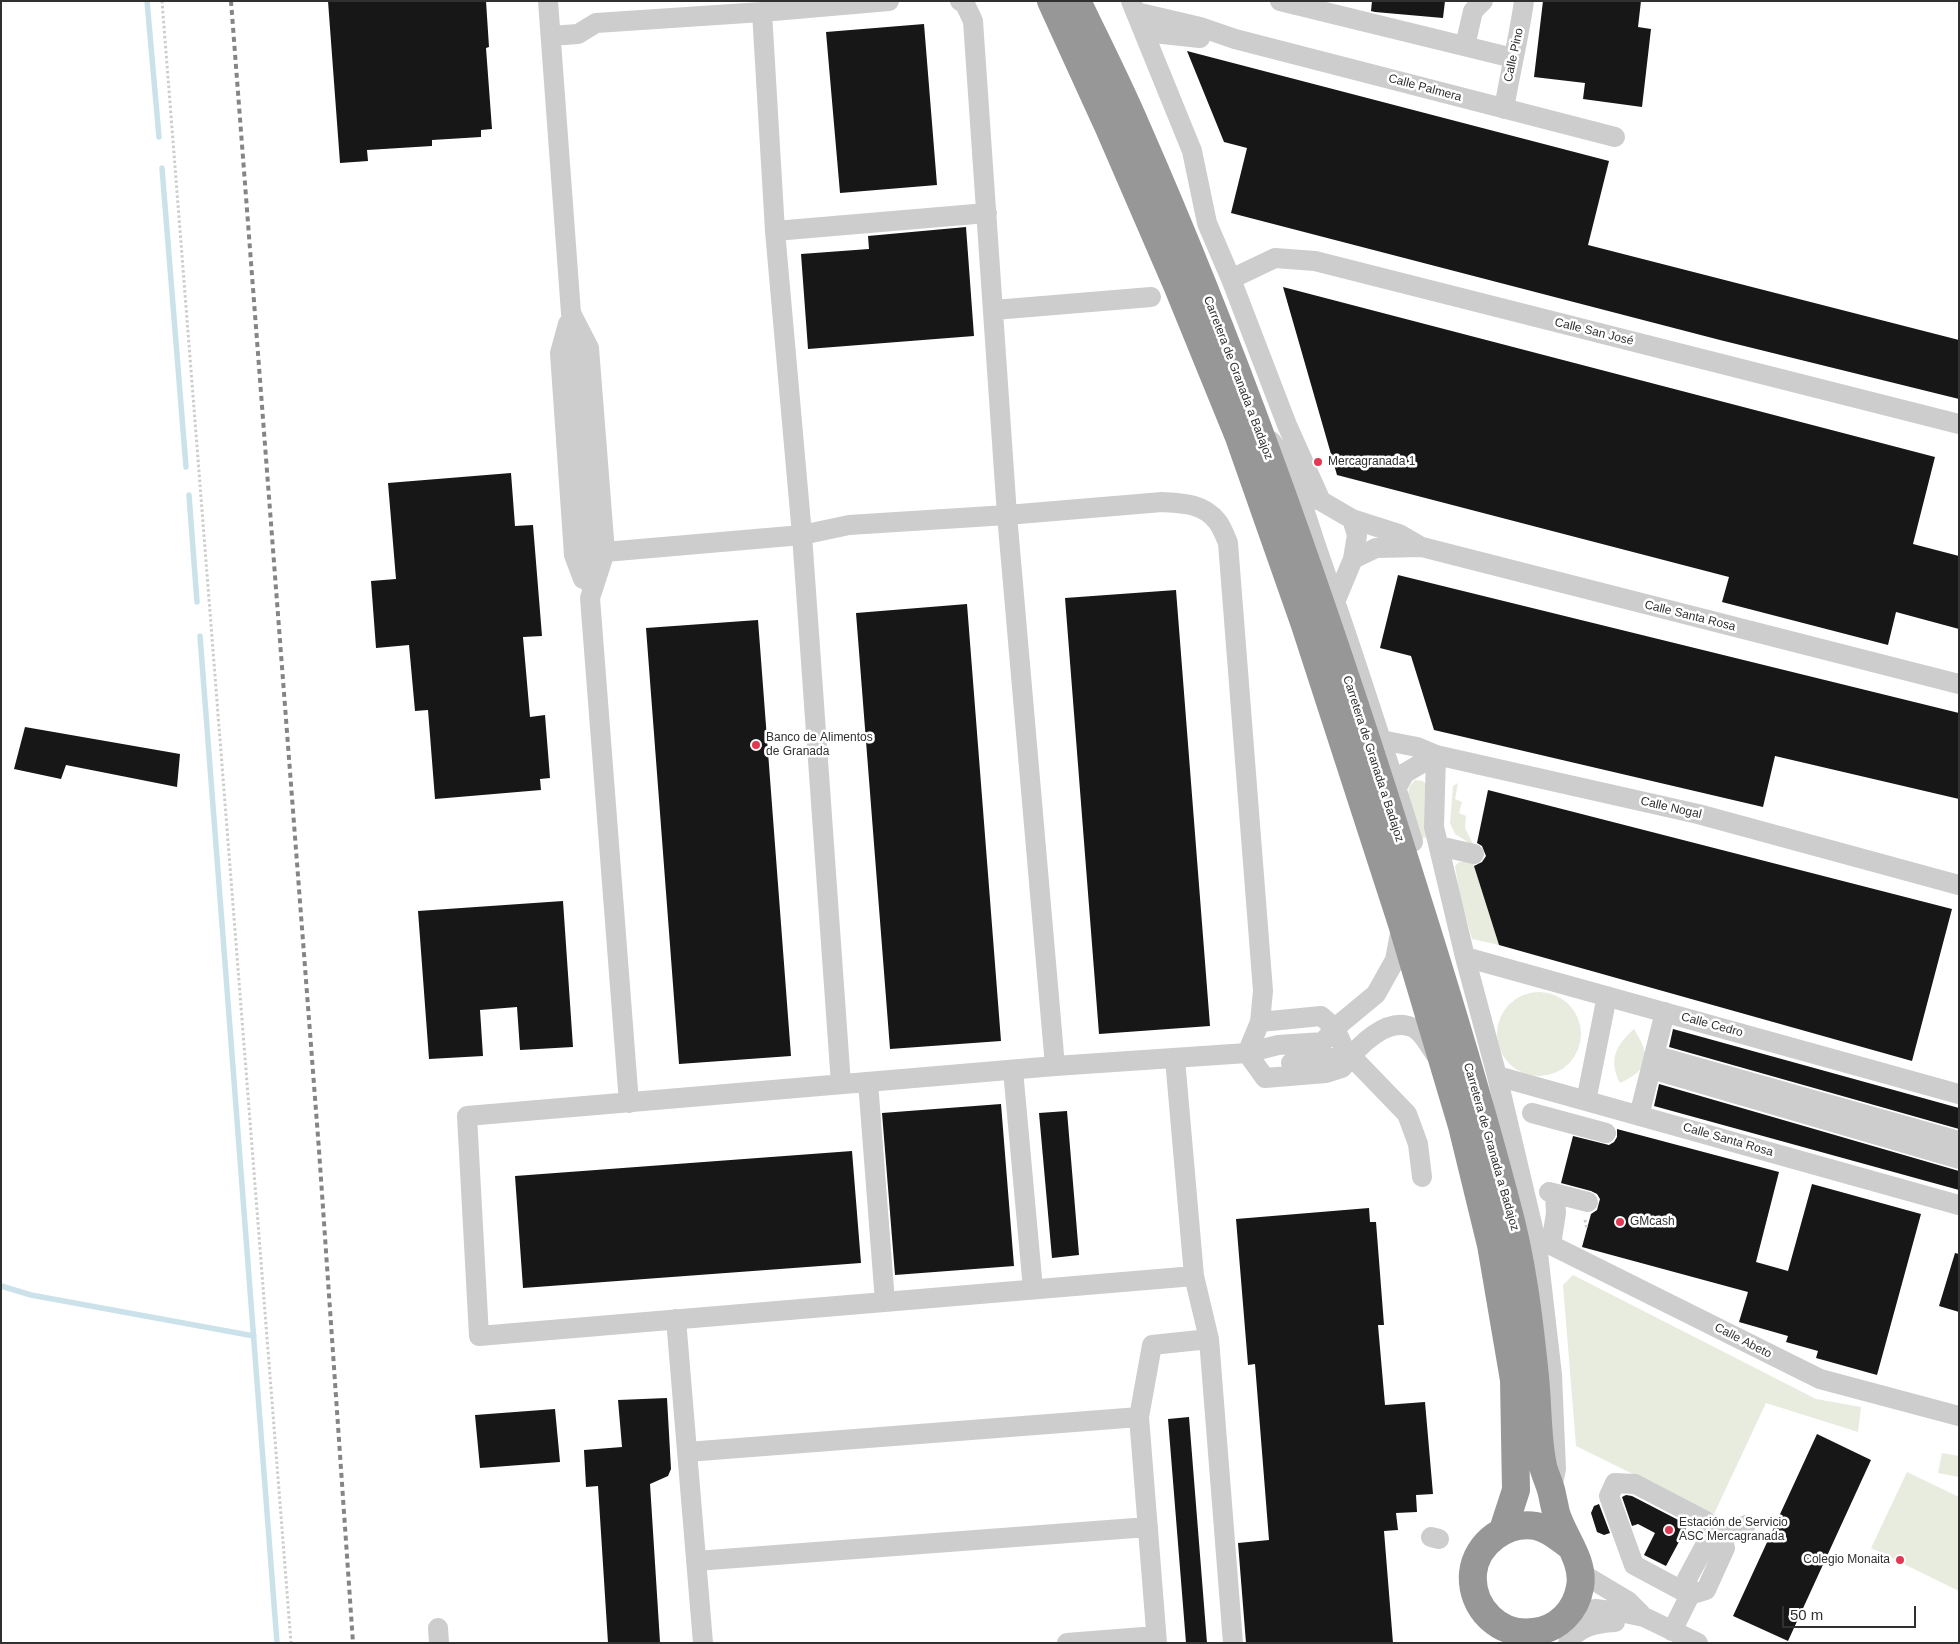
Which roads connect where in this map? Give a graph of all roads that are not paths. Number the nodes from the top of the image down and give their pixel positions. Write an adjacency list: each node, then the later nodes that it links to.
1 (548, 1): 12 (street)
2 (888, 1): 10 (street)
3 (960, 1): 18 (street)
4 (1051, 1): 44 (highway, Carretera de Granada a Badajoz)
5 (1077, 1): 24 (highway, Carretera de Granada a Badajoz)
6 (1280, 1): 14 (street)
7 (1483, 1): 14 (street)
8 (1524, 1): 15 (street, Calle Pino)
9 (1133, 7): 11 (street); 13 (street, Calle Palmera)
10 (762, 12): 12 (street); 19 (street)
11 (1144, 32): 13 (street, Calle Palmera); 20 (street)
12 (551, 36): 23 (street)
13 (1235, 39): 16 (street, Calle Palmera)
14 (1465, 46): 15 (street)
15 (1513, 58): 16 (street, Calle Pino)
16 (1504, 109): 17 (street, Calle Palmera)
17 (1616, 137)
18 (987, 213): 19 (street); 22 (street)
19 (775, 231): 30 (street)
20 (1231, 279): 25 (street, Calle San José); 27 (street)
21 (1151, 297): 22 (street)
22 (994, 310): 28 (street)
23 (571, 313): 32 (street); 34 (street)
24 (1256, 422): 26 (street); 42 (highway, Carretera de Granada a Badajoz)
25 (1959, 424)
26 (1297, 493): 27 (street, Calle Santa Rosa); 35 (street)
27 (1321, 501): 29 (street, Calle Santa Rosa)
28 (1008, 515): 30 (street); 46 (street); 57 (street)
29 (1352, 519): 31 (street, Calle Santa Rosa); 33 (street)
30 (802, 535): 32 (street); 61 (street)
31 (1422, 548): 33 (street, Calle Santa Rosa); 36 (street, Calle Santa Rosa)
32 (605, 552): 34 (street)
33 (1354, 558): 35 (street)
34 (590, 598): 64 (street)
35 (1335, 602): 37 (street)
36 (1959, 684)
37 (1381, 740): 38 (street, Calle Nogal); 39 (street)
38 (1436, 755): 39 (street); 40 (street); 43 (street, Calle Nogal)
39 (1397, 787): 42 (street)
40 (1439, 846): 41 (street); 45 (street)
41 (1474, 854)
42 (1411, 878): 82 (highway, Carretera de Granada a Badajoz)
43 (1959, 885)
44 (1402, 924): 51 (street); 56 (highway, Carretera de Granada a Badajoz)
45 (1465, 957): 47 (street, Calle Cedro); 59 (street)
46 (1263, 991): 49 (street); 50 (street)
47 (1607, 996): 48 (street, Calle Cedro); 63 (street)
48 (1665, 1012): 55 (street); 62 (street, Calle Cedro)
49 (1294, 1019): 50 (street); 51 (street)
50 (1258, 1028): 51 (street); 52 (street)
51 (1335, 1028): 52 (street); 53 (street)
52 (1247, 1053): 53 (street); 54 (street)
53 (1351, 1056): 56 (street); 70 (street)
54 (1175, 1059): 57 (street); 74 (street)
55 (1652, 1062): 66 (street); 68 (street); 69 (street)
56 (1444, 1065): 85 (highway, Carretera de Granada a Badajoz)
57 (1054, 1066): 58 (street)
58 (1013, 1070): 60 (street); 75 (street)
59 (1497, 1076): 63 (street, Calle Santa Rosa); 73 (street)
60 (868, 1082): 61 (street); 76 (street)
61 (841, 1084): 64 (street)
62 (1959, 1094)
63 (1586, 1101): 66 (street, Calle Santa Rosa)
64 (629, 1102): 77 (street)
65 (1532, 1113): 67 (street)
66 (1639, 1116): 71 (street, Calle Santa Rosa)
67 (1606, 1133)
68 (1959, 1141)
69 (1959, 1159)
70 (1422, 1177)
71 (1959, 1205)
72 (1586, 1212): 73 (street)
73 (1544, 1245): 79 (street, Calle Abeto); 82 (street)
74 (1194, 1276): 75 (street); 78 (street)
75 (1033, 1289): 76 (street)
76 (885, 1302): 77 (street)
77 (676, 1319): 81 (street)
78 (1209, 1339): 80 (street); 98 (street)
79 (1959, 1416)
80 (1139, 1417): 81 (street); 84 (street)
81 (687, 1452): 88 (street)
82 (1551, 1490): 87 (highway, Carretera de Granada a Badajoz)
83 (1746, 1525): 86 (street)
84 (1148, 1528): 88 (street); 95 (street)
85 (1503, 1530): 87 (highway); 91 (highway)
86 (1721, 1537): 90 (street); 90 (street)
87 (1570, 1546): 89 (highway)
88 (696, 1561): 96 (street)
89 (1581, 1573): 92 (street); 94 (highway)
90 (1690, 1595): 93 (street)
91 (1484, 1613): 94 (highway); 99 (highway)
92 (1644, 1617): 93 (street); 94 (street)
93 (1672, 1631): 100 (street)
94 (1548, 1637)
95 (1156, 1639): 97 (street)
96 (703, 1643)
97 (1067, 1643)
98 (1233, 1643)
99 (1490, 1643)
100 (1698, 1643)

